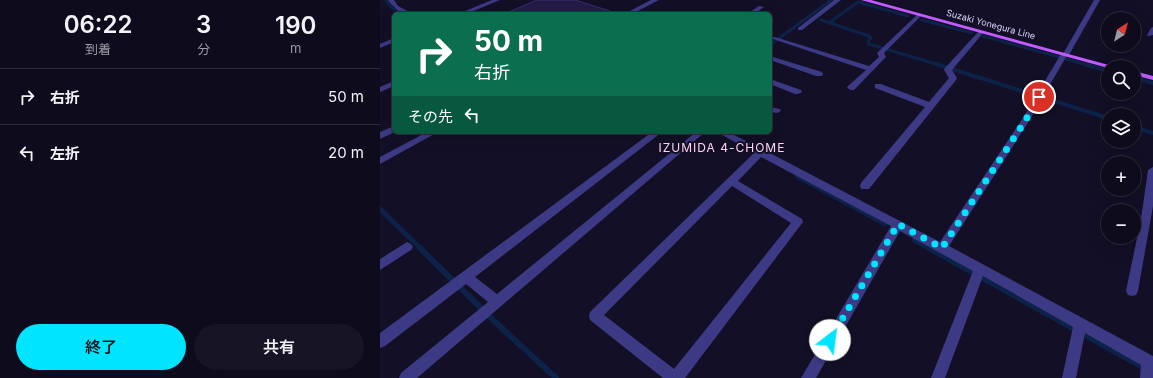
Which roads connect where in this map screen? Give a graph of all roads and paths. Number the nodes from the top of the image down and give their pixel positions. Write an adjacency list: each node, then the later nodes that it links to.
1 (391, 0): 8 (street)
2 (497, 0): 9 (street)
3 (656, 0): 10 (street)
4 (838, 0): 13 (street)
5 (864, 0): 12 (main road, Suzaki Yonegura Line)
6 (1097, 0): 20 (street)
7 (761, 7): 11 (street)
8 (406, 12)
9 (466, 12)
10 (631, 12)
11 (753, 12)
12 (919, 15): 14 (main road, Suzaki Yonegura Line); 23 (street)
13 (800, 29)
14 (981, 32): 20 (main road, Suzaki Yonegura Line); 33 (street)
15 (384, 37): 17 (street)
16 (774, 39): 23 (street)
17 (392, 41)
18 (392, 41): 19 (street)
19 (380, 46)
20 (1063, 56): 22 (main road, Suzaki Yonegura Line); 47 (street)
21 (772, 59): 24 (street)
22 (1101, 65)
23 (871, 69): 30 (street)
24 (819, 74)
25 (1141, 75): 26 (main road)
26 (1153, 78)
27 (772, 82): 32 (street)
28 (392, 84): 31 (street)
29 (878, 86): 33 (street)
30 (851, 88)
31 (380, 90)
32 (798, 92)
33 (931, 106): 44 (street)
34 (392, 130): 39 (street)
35 (430, 134): 41 (street)
36 (655, 134): 50 (street)
37 (699, 134): 52 (street)
38 (725, 134): 40 (street)
39 (380, 136)
40 (761, 152): 43 (street); 45 (street)
41 (380, 161)
42 (1153, 170): 51 (street)
43 (731, 181): 57 (street); 57 (street)
44 (864, 186)
45 (898, 224): 47 (street); 58 (street)
46 (407, 247): 48 (street)
47 (942, 248): 49 (street)
48 (380, 265)
49 (978, 273): 53 (street); 59 (street)
50 (459, 282): 52 (street); 54 (street)
51 (1132, 291)
52 (489, 309): 56 (street)
53 (1078, 329): 55 (street); 60 (street)
54 (380, 341)
55 (1149, 369)
56 (406, 378)
57 (675, 378)
58 (808, 378)
59 (938, 378)
60 (1069, 378)

